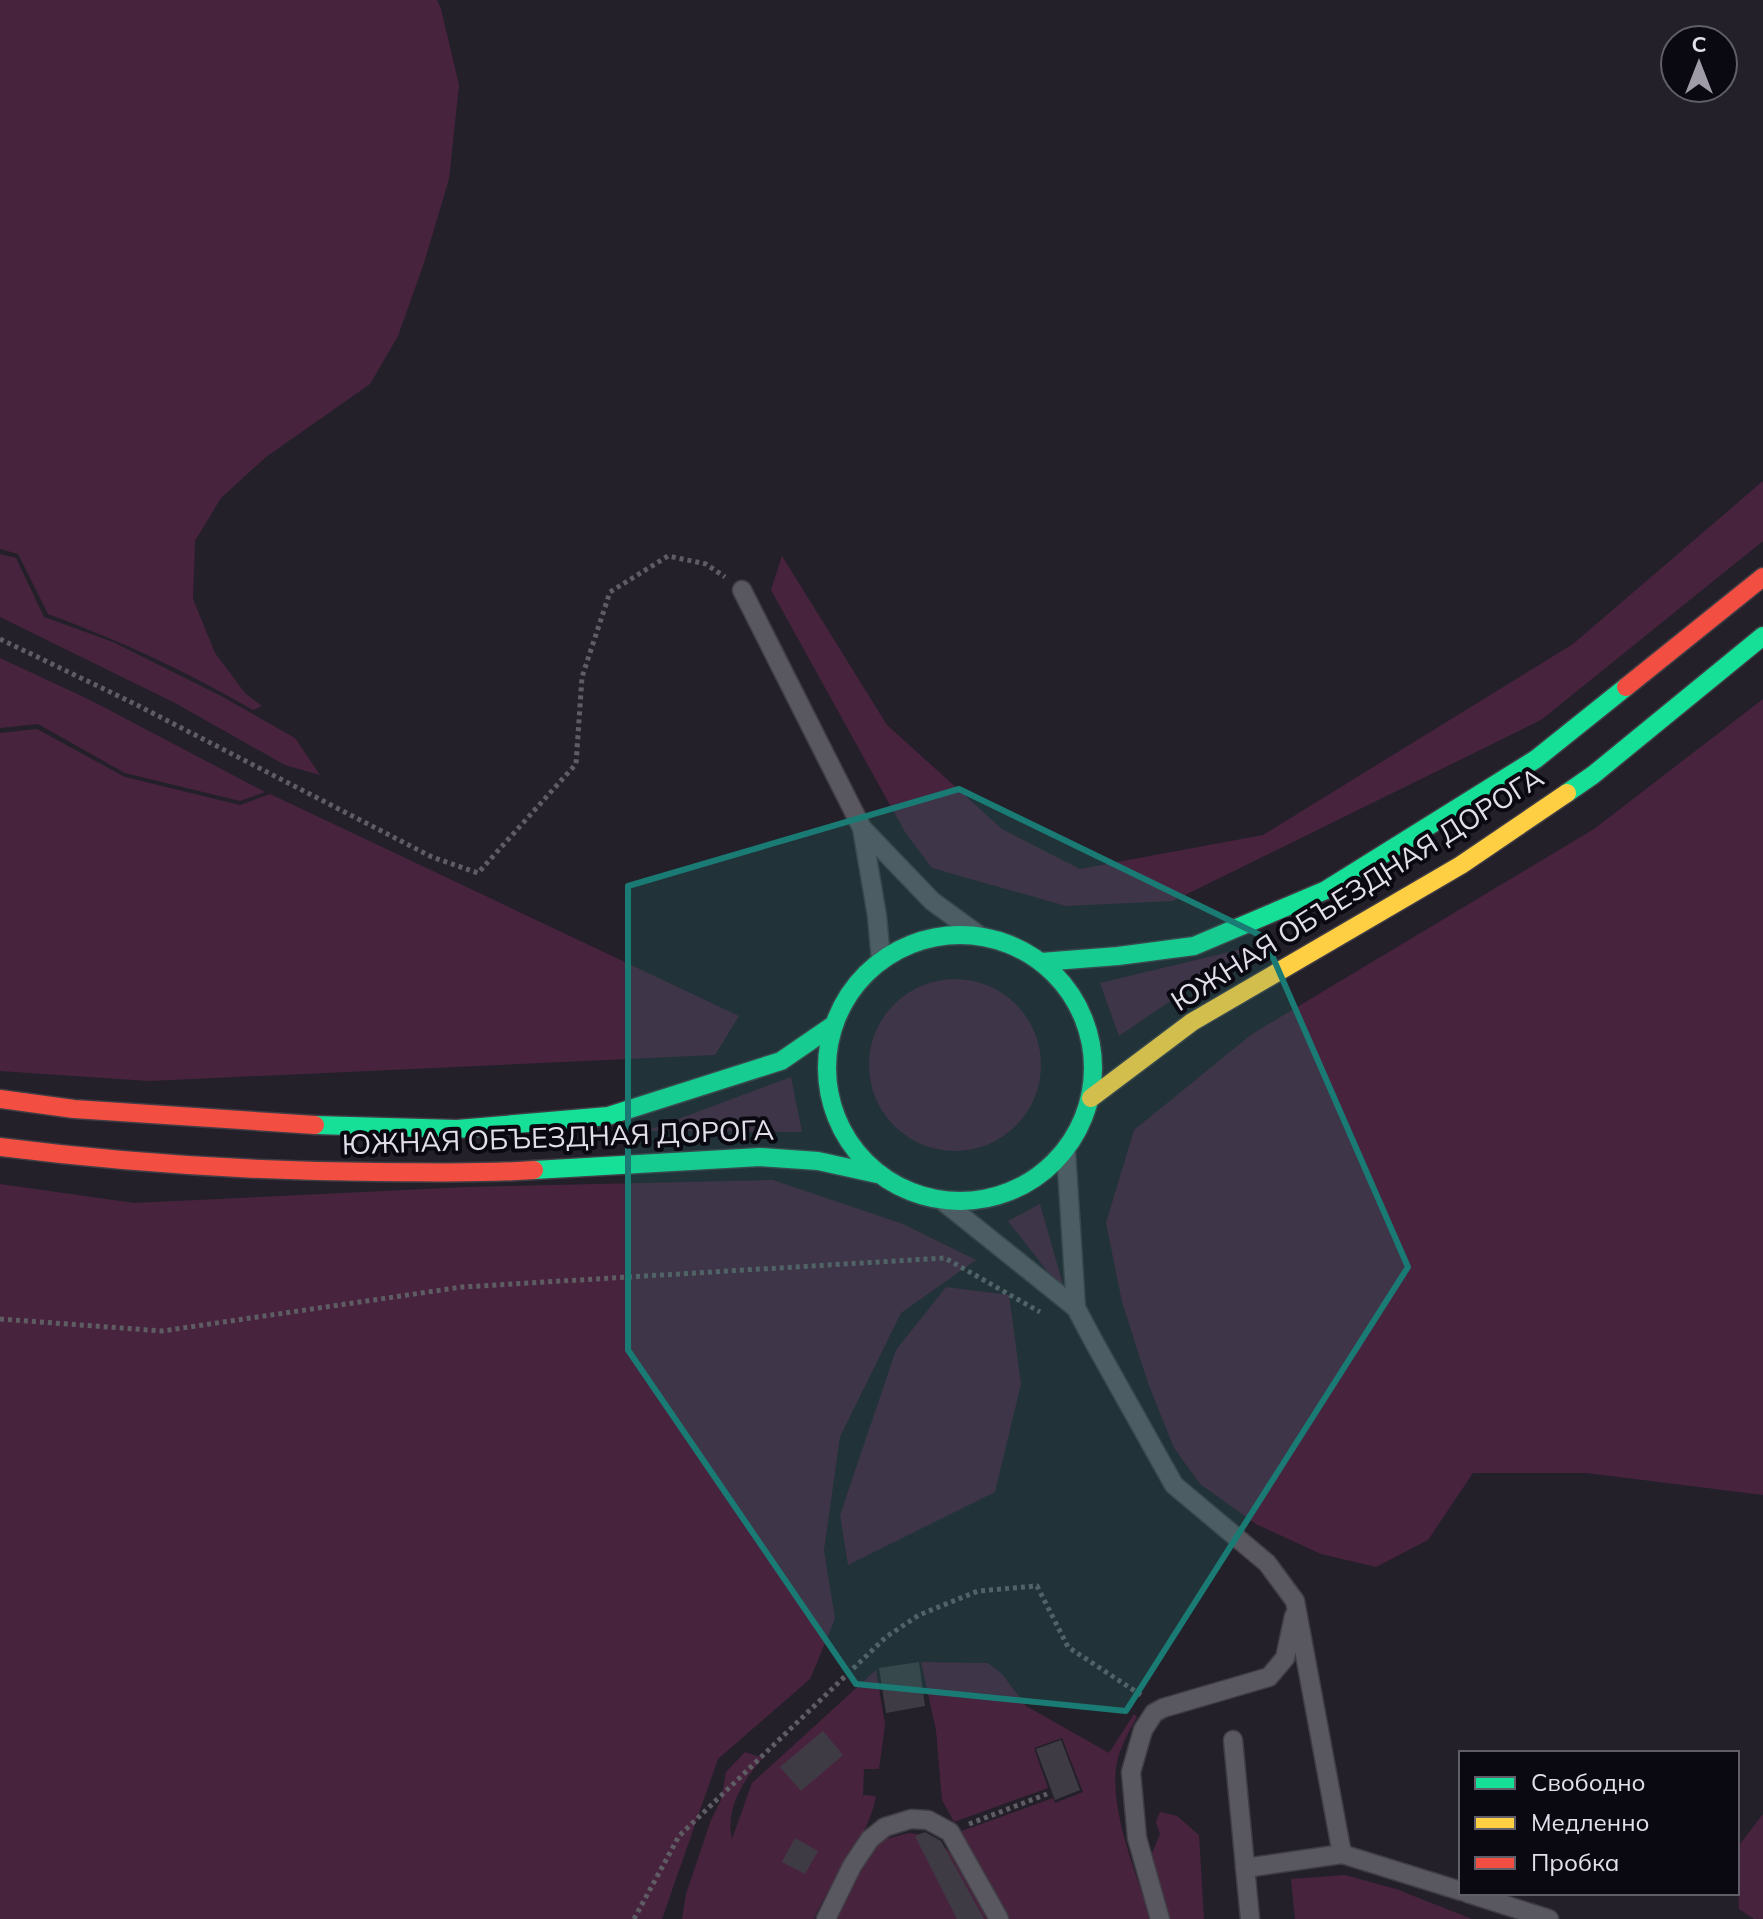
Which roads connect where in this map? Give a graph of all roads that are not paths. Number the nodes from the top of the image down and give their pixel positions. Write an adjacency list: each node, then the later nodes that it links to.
1 (1763, 577): 7 (main road, ЮЖНАЯ ОБЪЕЗДНАЯ ДОРОГА)
2 (742, 590): 4 (lane)
3 (1763, 636): 9 (main road, ЮЖНАЯ ОБЪЕЗДНАЯ ДОРОГА)
4 (862, 828): 5 (lane); 6 (lane)
5 (980, 936): 6 (main road); 7 (main road)
6 (881, 960): 8 (main road)
7 (1041, 962): 9 (main road)
8 (832, 1026): 10 (main road, ЮЖНАЯ ОБЪЕЗДНАЯ ДОРОГА); 13 (main road)
9 (1091, 1098): 12 (main road)
10 (0, 1099)
11 (0, 1147): 13 (main road, ЮЖНАЯ ОБЪЕЗДНАЯ ДОРОГА)
12 (1066, 1152): 14 (main road); 15 (lane)
13 (877, 1174): 14 (main road)
14 (944, 1202): 15 (lane)
15 (1076, 1308): 16 (lane)
16 (1295, 1601): 18 (lane); 24 (lane)
17 (1233, 1740): 19 (lane)
18 (1342, 1854): 19 (lane); 20 (lane)
19 (1245, 1868): 25 (lane)
20 (1459, 1890)
21 (1473, 1895): 26 (lane)
22 (826, 1919): 23 (lane)
23 (999, 1919)
24 (1160, 1919)
25 (1250, 1919)
26 (1549, 1919)

